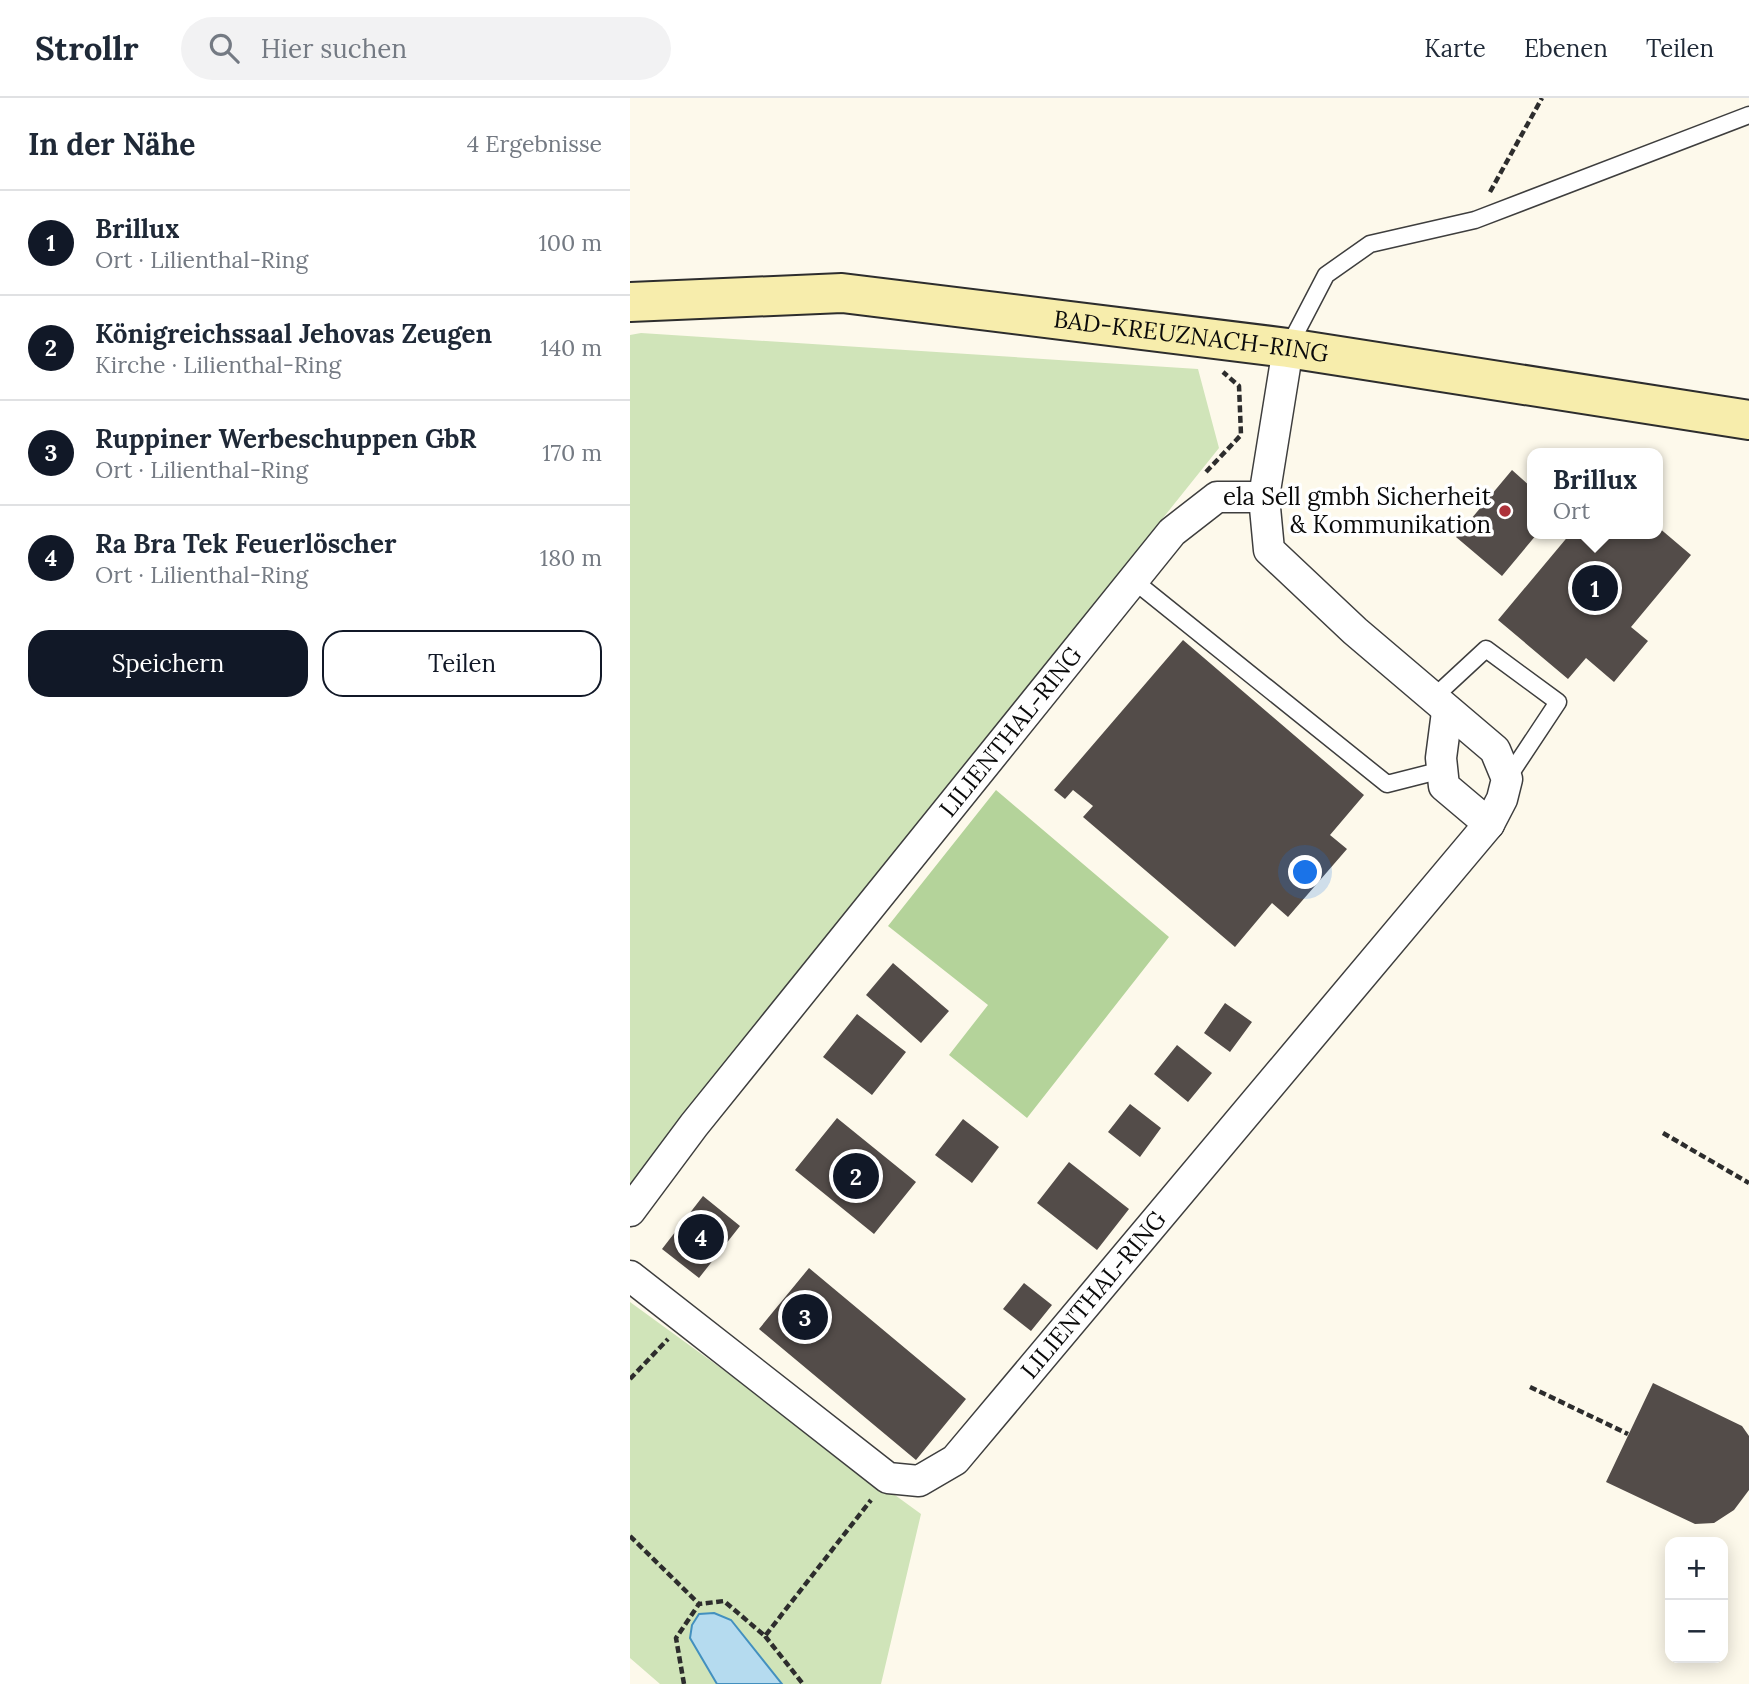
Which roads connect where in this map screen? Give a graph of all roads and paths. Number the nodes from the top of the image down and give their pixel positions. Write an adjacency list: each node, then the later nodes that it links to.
1 (1542, 98): 3 (path)
2 (1749, 115): 3 (lane)
3 (1475, 220): 5 (lane)
4 (630, 302): 5 (main road, BAD-KREUZNACH-RING)
5 (1285, 364): 6 (path); 7 (main road, BAD-KREUZNACH-RING); 8 (street)
6 (1213, 371)
7 (1749, 420)
8 (1264, 497): 9 (street, LILIENTHAL-RING); 10 (street)
9 (1133, 580): 11 (lane); 16 (street, LILIENTHAL-RING)
10 (1440, 706): 11 (street); 12 (street); 12 (lane)
11 (1442, 770): 13 (street)
12 (1507, 779): 13 (street, LILIENTHAL-RING)
13 (1489, 824): 22 (street, LILIENTHAL-RING)
14 (1664, 1133): 15 (path)
15 (1749, 1183)
16 (630, 1211)
17 (630, 1276): 18 (street)
18 (686, 1320): 19 (path); 22 (street)
19 (630, 1379)
20 (1530, 1387): 21 (path)
21 (1629, 1434)
22 (888, 1478): 25 (path)
23 (630, 1535): 24 (path)
24 (699, 1604): 25 (path); 26 (path)
25 (765, 1636): 27 (path)
26 (684, 1684)
27 (803, 1684)

